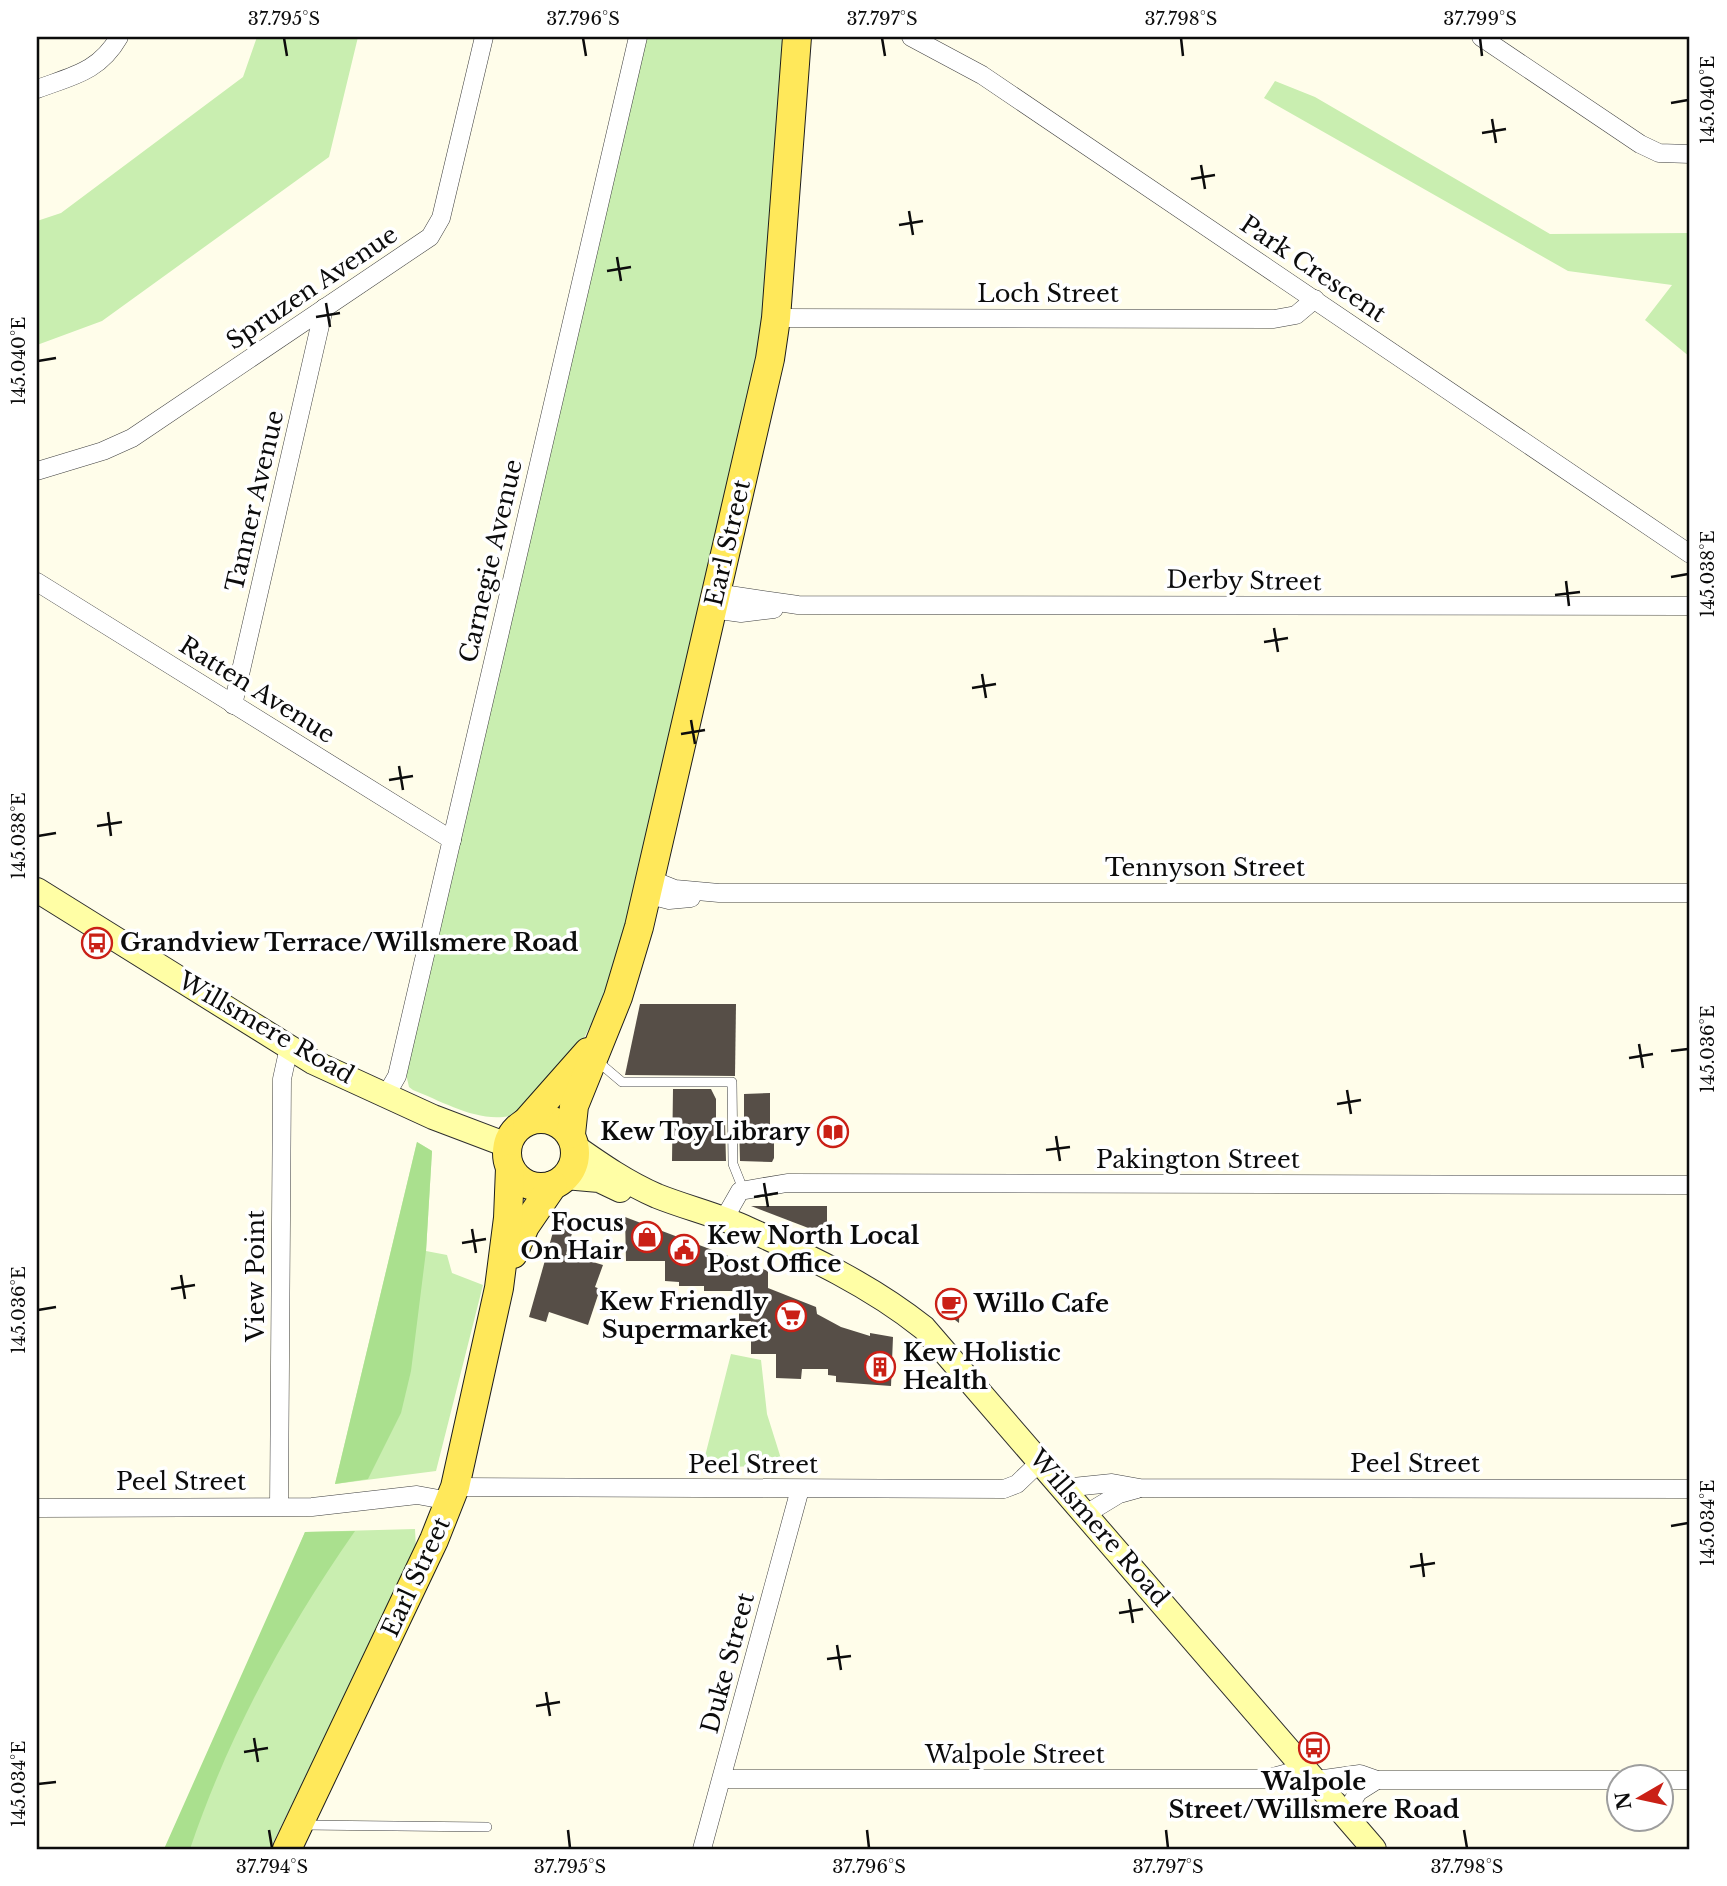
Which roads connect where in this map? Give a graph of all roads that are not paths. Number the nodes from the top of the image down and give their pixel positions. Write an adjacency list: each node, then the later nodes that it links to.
1 (119, 37): 7 (street)
2 (484, 37): 10 (street, Spruzen Avenue)
3 (638, 37): 18 (street, Carnegie Avenue)
4 (797, 37): 11 (main road, Earl Street)
5 (1481, 37): 8 (street)
6 (910, 38): 9 (street, Park Crescent)
7 (37, 89)
8 (1690, 154)
9 (1315, 299): 11 (street, Loch Street); 13 (street, Park Crescent)
10 (324, 308): 12 (street, Spruzen Avenue); 17 (street, Tanner Avenue)
11 (776, 318): 15 (main road, Earl Street)
12 (37, 471)
13 (1687, 550)
14 (37, 582): 17 (street, Ratten Avenue)
15 (714, 601): 16 (street, Derby Street); 19 (main road, Earl Street)
16 (1690, 606)
17 (233, 705): 18 (street, Ratten Avenue)
18 (452, 840): 24 (street, Carnegie Avenue)
19 (648, 887): 21 (street, Tennyson Street); 23 (main road, Earl Street)
20 (37, 890): 22 (main road, Willsmere Road)
21 (1690, 893)
22 (289, 1047): 24 (main road, Willsmere Road); 40 (street, View Point)
23 (594, 1050): 25 (main road, Earl Street); 26 (main road, Earl Street); 30 (lane)
24 (386, 1095): 27 (main road, Willsmere Road)
25 (527, 1121): 26 (main road); 27 (main road)
26 (573, 1140): 28 (main road); 31 (main road, Willsmere Road)
27 (509, 1157): 28 (main road); 33 (main road, Earl Street)
28 (559, 1181): 32 (main road, Willsmere Road); 33 (main road, Earl Street)
29 (1690, 1185): 30 (street, Pakington Street)
30 (743, 1189): 31 (street)
31 (724, 1219): 32 (main road, Willsmere Road)
32 (789, 1250): 34 (main road, Willsmere Road)
33 (499, 1288): 39 (main road, Earl Street)
34 (1041, 1461): 35 (main road, Willsmere Road); 37 (street, Peel Street)
35 (1063, 1488): 36 (street, Peel Street); 42 (main road, Willsmere Road)
36 (1140, 1488): 38 (street, Peel Street); 42 (street, Peel Street)
37 (800, 1489): 39 (street, Peel Street); 44 (street, Duke Street)
38 (1690, 1489)
39 (452, 1494): 40 (street, Peel Street); 49 (main road, Earl Street)
40 (279, 1506): 41 (street, Peel Street)
41 (37, 1507)
42 (1086, 1514): 43 (main road, Willsmere Road)
43 (1312, 1774): 44 (street, Walpole Street); 45 (street, Walpole Street); 47 (main road, Willsmere Road)
44 (722, 1779): 50 (street, Duke Street)
45 (1377, 1780): 46 (street, Walpole Street); 47 (street)
46 (1604, 1780)
47 (1345, 1814): 51 (main road, Willsmere Road)
48 (487, 1827): 49 (lane)
49 (293, 1837)
50 (702, 1849)
51 (1374, 1849)

